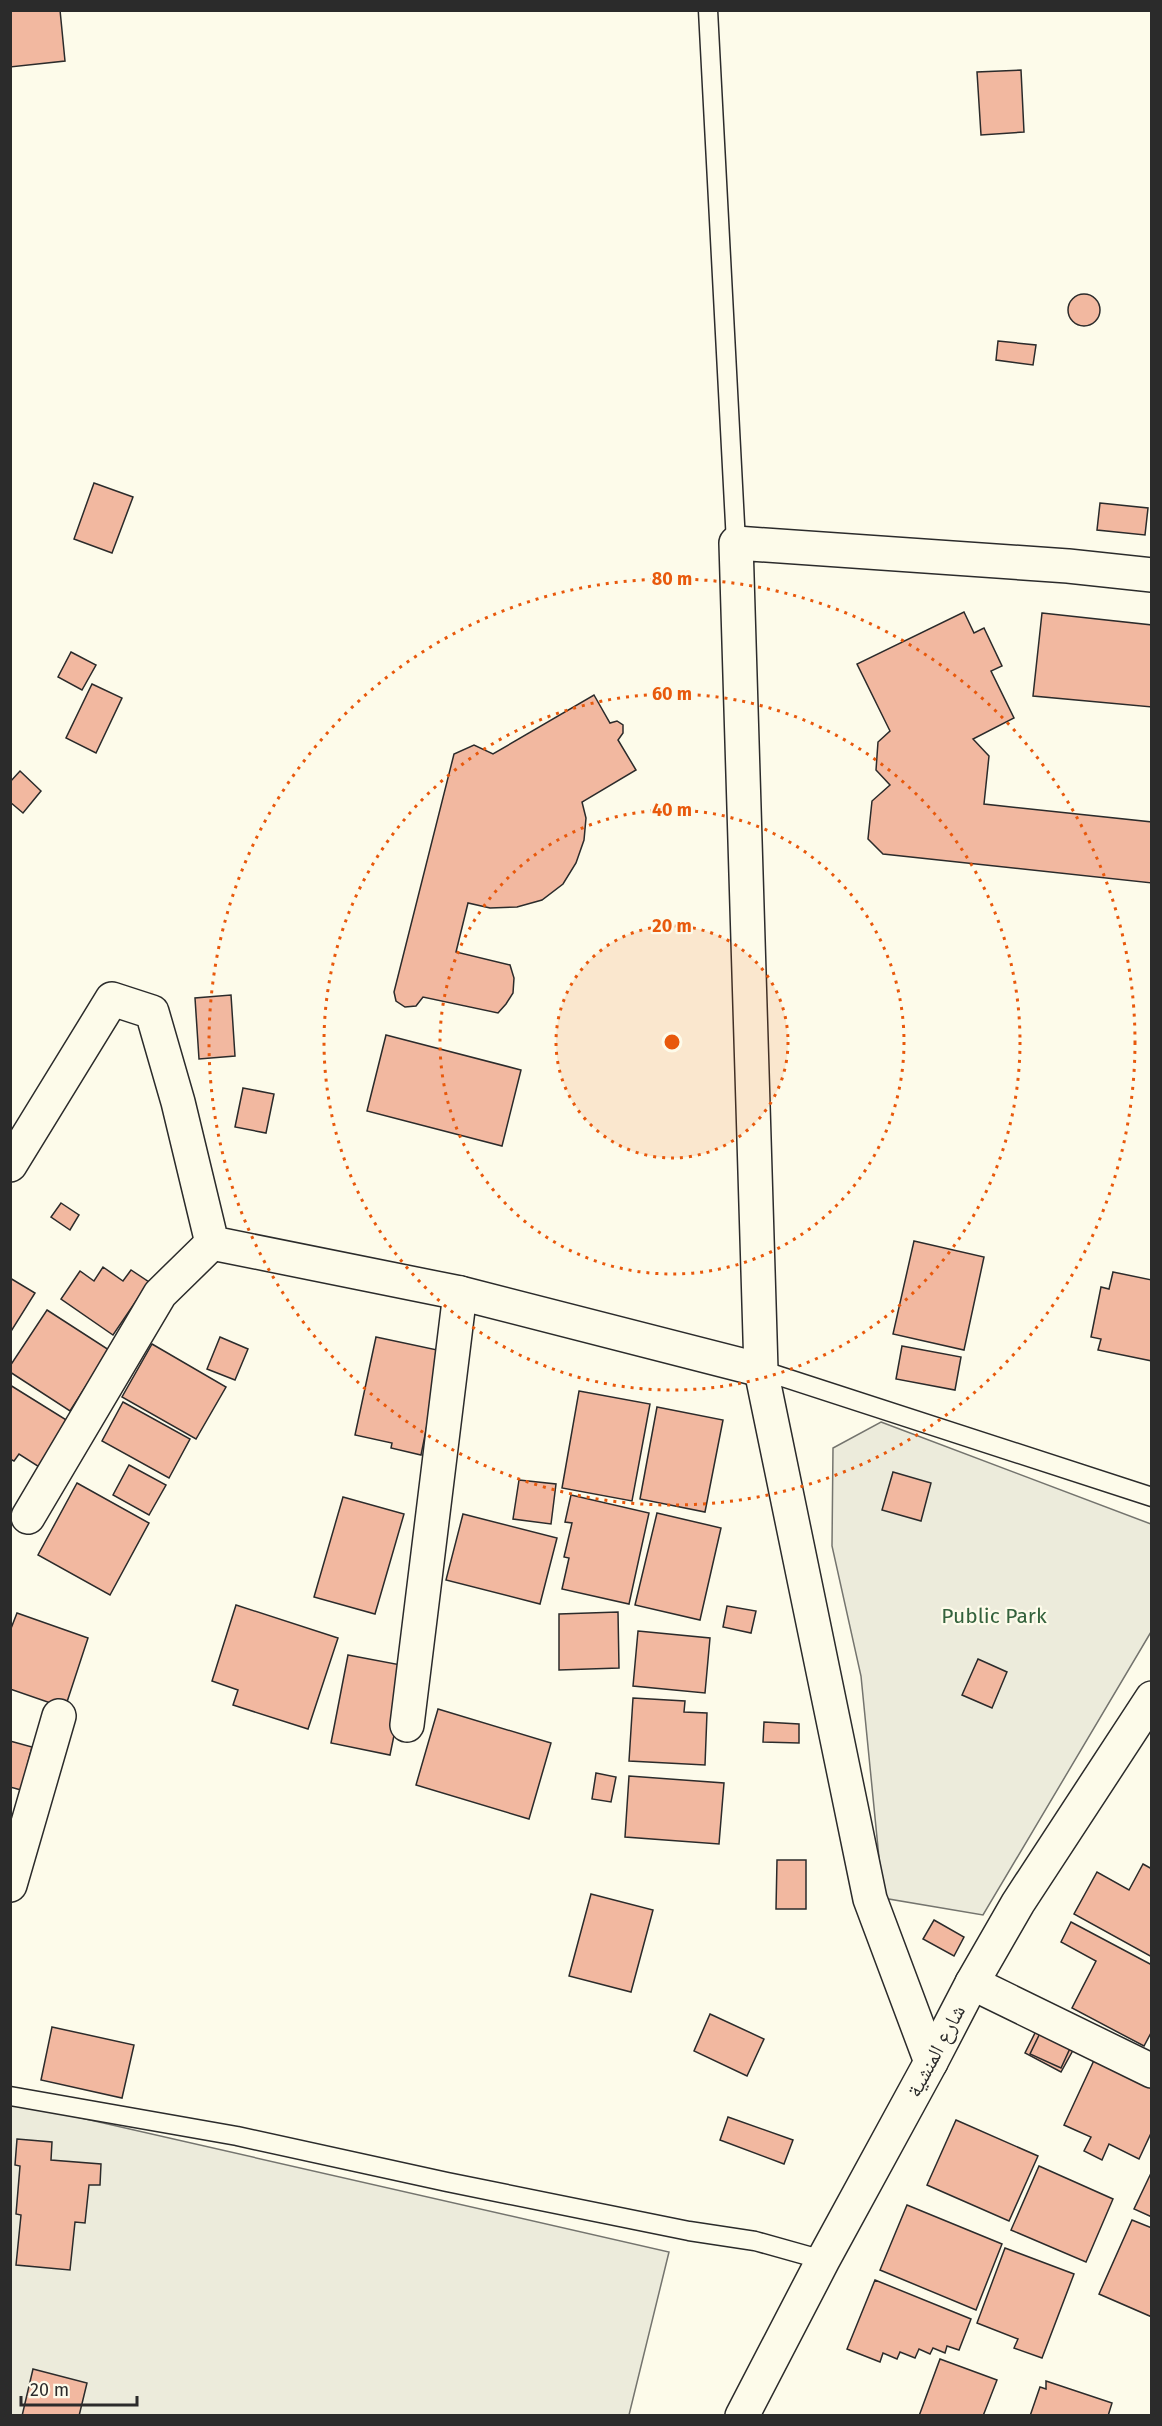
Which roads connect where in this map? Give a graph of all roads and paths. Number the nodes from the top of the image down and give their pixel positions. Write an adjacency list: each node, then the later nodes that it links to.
1 (708, 10): 2 (lane)
2 (736, 543): 3 (street); 7 (street)
3 (1152, 575)
4 (10, 1165): 5 (street)
5 (212, 1243): 6 (street); 9 (street)
6 (460, 1293): 7 (street); 12 (street)
7 (761, 1370): 8 (lane); 15 (street)
8 (1152, 1497)
9 (28, 1517)
10 (1152, 1698): 14 (street, شارع المنشية)
11 (58, 1716): 13 (street)
12 (407, 1725)
13 (13, 1870)
14 (972, 1983): 15 (street, شارع المنشية); 16 (street)
15 (931, 2062): 18 (street, شارع المنشية)
16 (1152, 2071)
17 (10, 2096): 18 (lane)
18 (823, 2260): 19 (street, شارع المنشية)
19 (742, 2415)

